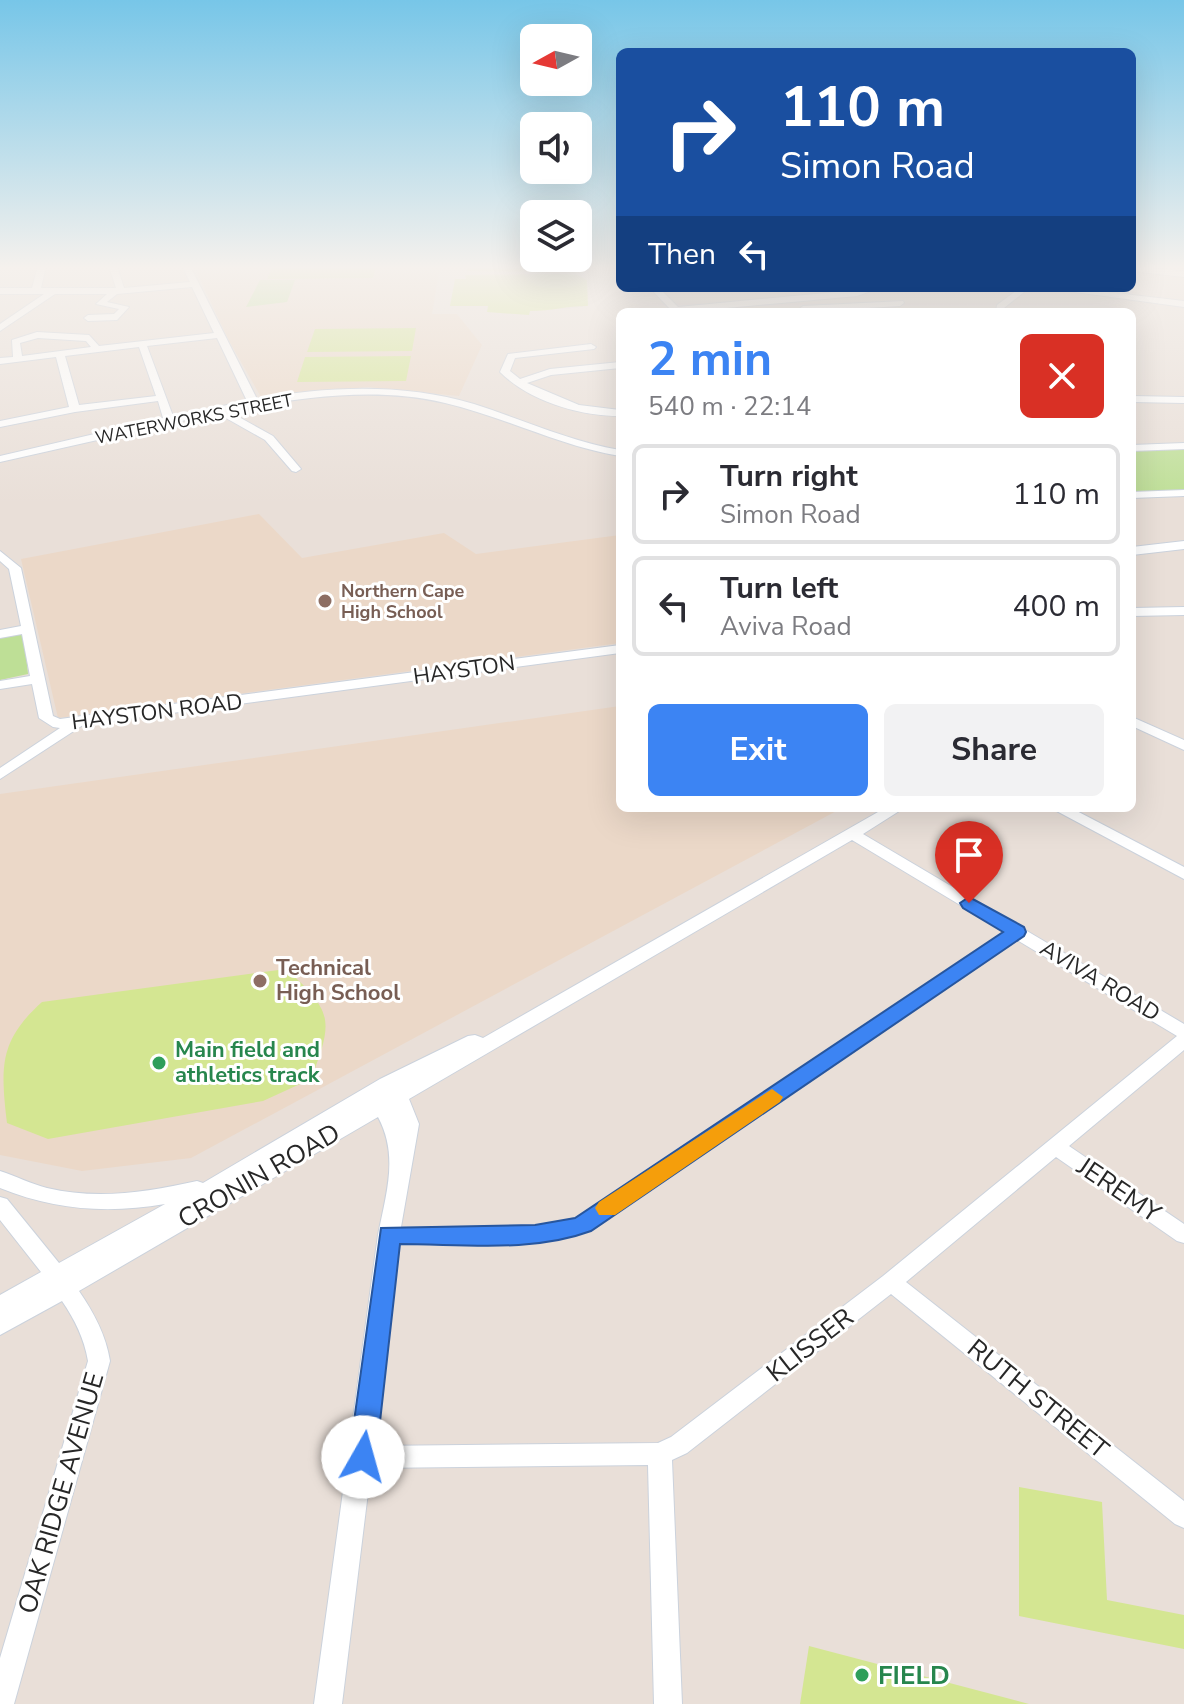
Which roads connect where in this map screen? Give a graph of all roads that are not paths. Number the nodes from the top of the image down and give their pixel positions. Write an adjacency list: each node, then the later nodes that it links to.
1 (16, 346): 10 (street)
2 (94, 346): 7 (street)
3 (131, 346): 7 (street)
4 (143, 346): 15 (street)
5 (225, 346): 18 (street)
6 (591, 347): 8 (street)
7 (97, 350): 9 (street)
8 (569, 350): 13 (street); 14 (street)
9 (60, 354): 10 (street); 19 (street)
10 (18, 359): 11 (street)
11 (0, 361)
12 (616, 366): 13 (street)
13 (588, 373): 14 (street)
14 (518, 383): 21 (street)
15 (161, 398): 19 (street); 22 (street)
16 (1136, 399): 17 (street)
17 (1184, 400)
18 (254, 404): 20 (street, WATERWORKS STREET); 26 (street, WATERWORKS STREET)
19 (75, 409): 23 (street)
20 (221, 411): 22 (street, WATERWORKS STREET); 28 (street)
21 (616, 413)
22 (170, 422): 27 (street, WATERWORKS STREET)
23 (0, 424)
24 (1184, 446): 25 (street)
25 (1136, 448)
26 (616, 452)
27 (0, 459)
28 (296, 469)
29 (1184, 493): 30 (street)
30 (1136, 495)
31 (1184, 545): 32 (street)
32 (1136, 551)
33 (0, 555): 34 (street, HAYSTON ROAD)
34 (8, 570): 37 (street, HAYSTON ROAD)
35 (1184, 611): 36 (street)
36 (1136, 612)
37 (28, 629): 38 (street); 40 (street, HAYSTON ROAD)
38 (0, 634)
39 (616, 650): 42 (street, HAYSTON)
40 (38, 679): 41 (street); 43 (street, HAYSTON ROAD)
41 (0, 685)
42 (308, 692): 43 (street, HAYSTON ROAD)
43 (77, 723): 46 (street)
44 (1136, 723): 45 (street)
45 (1184, 746)
46 (0, 775)
47 (889, 812): 49 (street, CRONIN ROAD)
48 (1067, 812): 50 (street)
49 (851, 833): 51 (street, AVIVA ROAD); 54 (street, CRONIN ROAD)
50 (1184, 874)
51 (1017, 932): 52 (street, AVIVA ROAD); 59 (street)
52 (1184, 1032)
53 (1184, 1040): 55 (street, KLISSER)
54 (385, 1094): 57 (street, CRONIN ROAD); 59 (street); 61 (street, CRONIN ROAD)
55 (1054, 1146): 60 (street, JEREMY); 62 (street, KLISSER)
56 (0, 1179): 57 (street)
57 (220, 1183): 61 (street, CRONIN ROAD)
58 (0, 1205): 61 (street, OAK RIDGE AVENUE)
59 (389, 1235): 66 (street)
60 (1184, 1235)
61 (60, 1282): 63 (street, CRONIN ROAD); 64 (street, CRONIN ROAD); 68 (street, OAK RIDGE AVENUE)
62 (891, 1282): 65 (street, KLISSER); 67 (street, RUTH STREET)
63 (0, 1306)
64 (0, 1326)
65 (660, 1454): 66 (street, KLISSER); 70 (street)
66 (363, 1457): 69 (street)
67 (1184, 1516)
68 (0, 1704)
69 (328, 1704)
70 (668, 1704)

